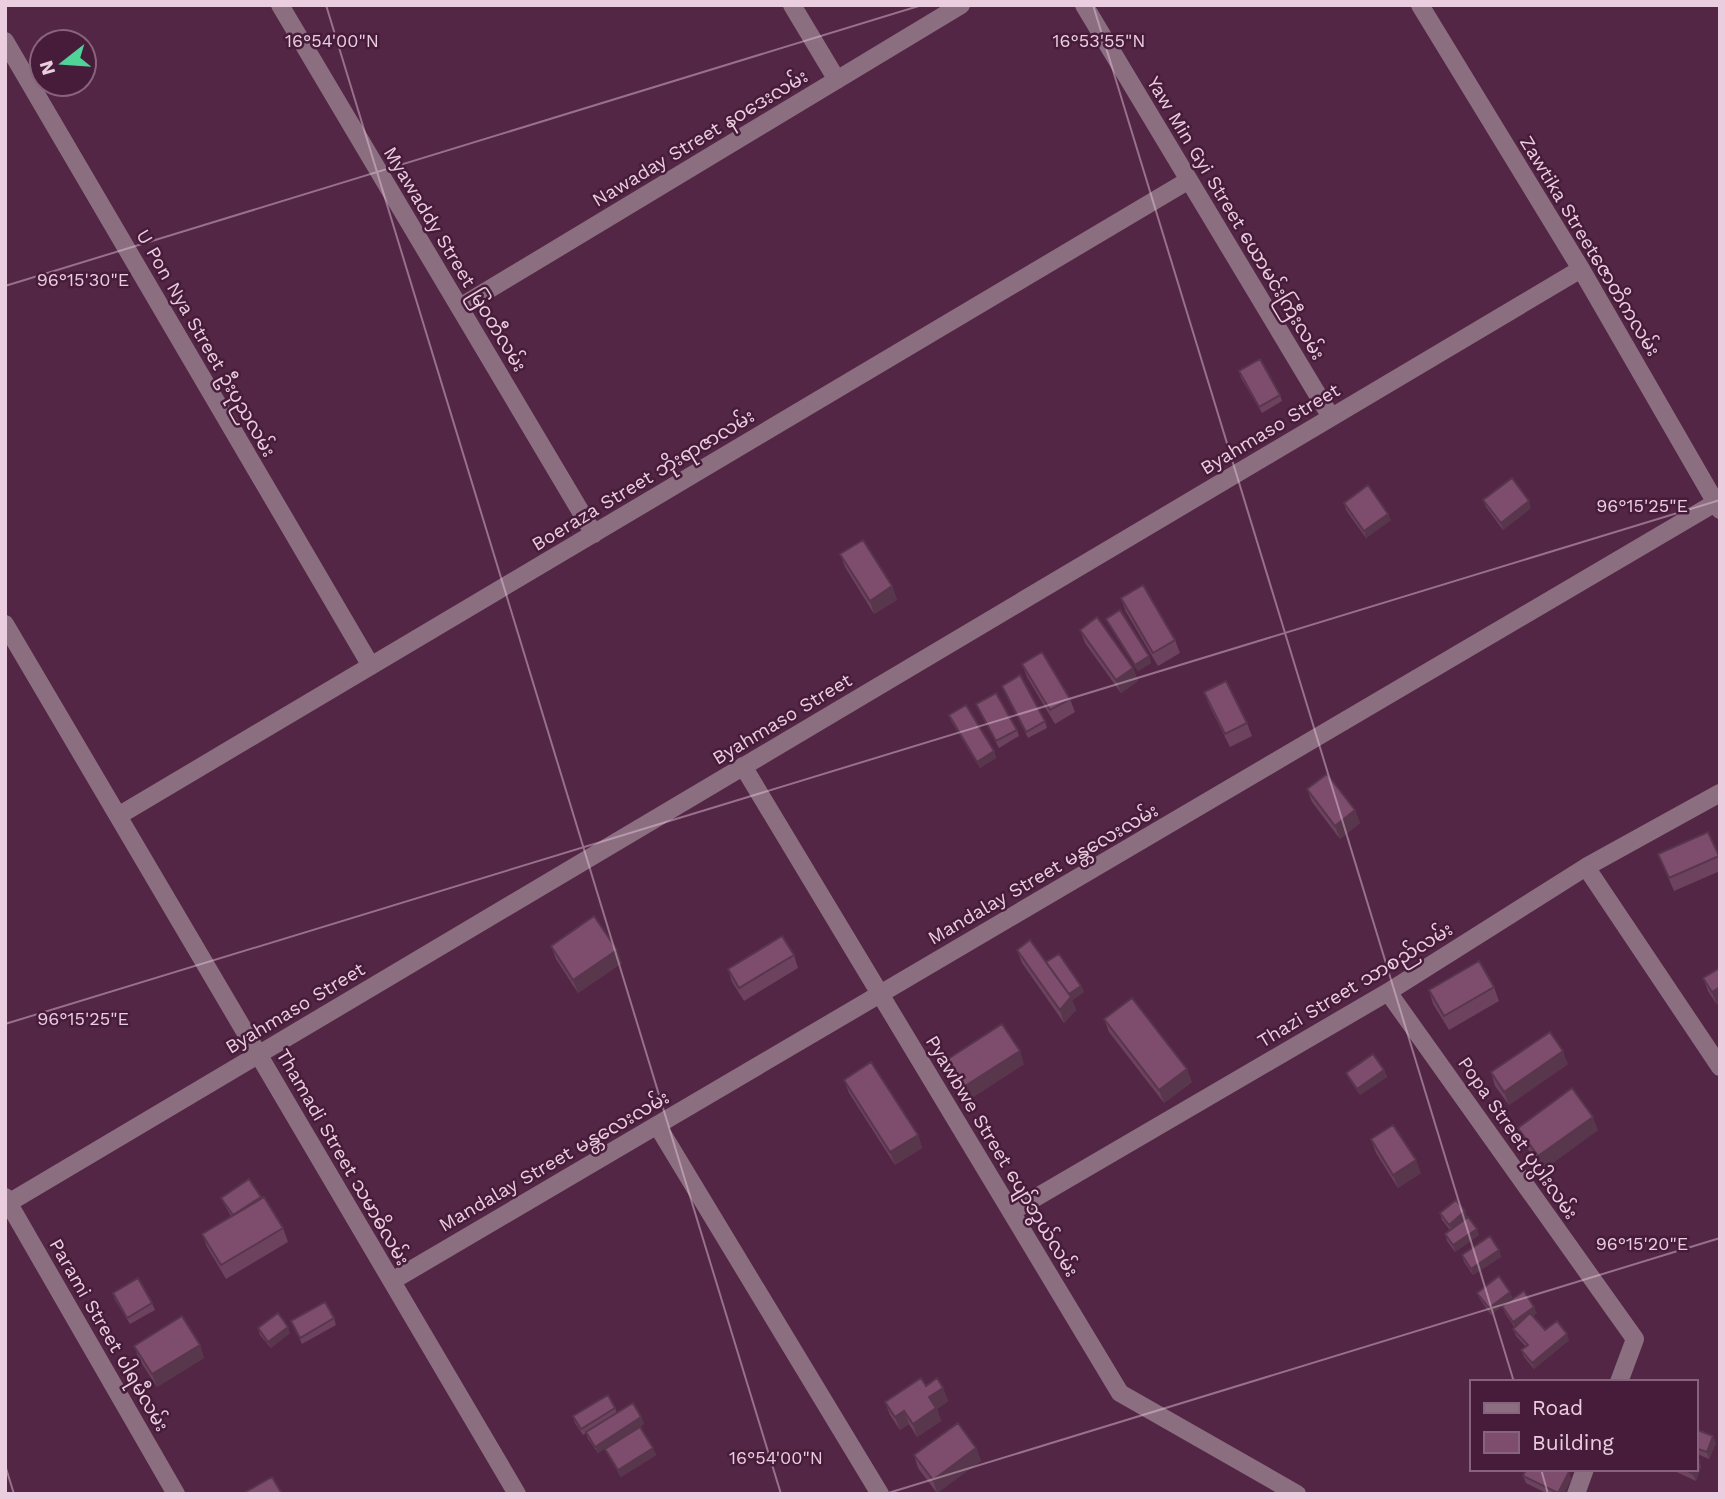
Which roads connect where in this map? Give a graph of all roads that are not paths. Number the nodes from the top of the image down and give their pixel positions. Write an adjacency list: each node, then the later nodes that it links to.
1 (280, 5): 10 (street, Myawaddy Street မြဝတီလမ်း)
2 (792, 5): 7 (street)
3 (961, 5): 7 (street, Nawaday Street နဝဒေးလမ်း)
4 (1084, 5): 8 (street, Yaw Min Gyi Street ယောမင်းကြီးလမ်း)
5 (1420, 5): 9 (street, Zawtika Streetဇောတိကလမ်း)
6 (5, 41): 15 (street, U Pon Nya Street ဦးပုညလမ်း)
7 (837, 80): 10 (street, Nawaday Street နဝဒေးလမ်း)
8 (1189, 180): 11 (street, Yaw Min Gyi Street ယောမင်းကြီးလမ်း); 13 (street, Boeraza Street ဘိုးရာဇာလမ်း)
9 (1581, 269): 11 (street, Byahmaso Street); 12 (street, Zawtika Streetဇောတိကလမ်း)
10 (460, 307): 13 (street, Myawaddy Street မြဝတီလမ်း)
11 (1331, 417): 16 (street, Byahmaso Street)
12 (1718, 507): 21 (street, Mandalay Street မန္တလေးလမ်း)
13 (594, 534): 15 (street, Boeraza Street ဘိုးရာဇာလမ်း)
14 (5, 624): 18 (street, Thamadi Street သမာဓိလမ်း)
15 (371, 666): 18 (street, Boeraza Street ဘိုးရာဇာလမ်း)
16 (743, 766): 21 (street, Pyawbwe Street ပျော်ဘွယ်လမ်း); 22 (street, Byahmaso Street)
17 (1720, 793): 19 (street, Thazi Street သာစည်လမ်း)
18 (118, 816): 22 (street, Thamadi Street သမာဓိလမ်း)
19 (1586, 867): 20 (street, Thazi Street သာစည်လမ်း); 23 (street)
20 (1388, 992): 26 (street, Thazi Street သာစည်လမ်း); 28 (street, Popa Street ပုပ္ပါးလမ်း)
21 (880, 994): 24 (street, Mandalay Street မန္တလေးလမ်း); 26 (street, Pyawbwe Street ပျော်ဘွယ်လမ်း)
22 (258, 1054): 25 (street, Byahmaso Street); 27 (street, Thamadi Street သမာဓိလမ်း)
23 (1720, 1066)
24 (657, 1125): 27 (street, Mandalay Street မန္တလေးလမ်း); 32 (street)
25 (6, 1202): 30 (street, Parami Street ပါရမီလမ်း)
26 (1012, 1212): 33 (street, Pyawbwe Street ပျော်ဘွယ်လမ်း)
27 (392, 1281): 31 (street, Thamadi Street သမာဓိလမ်း)
28 (1620, 1380)
29 (1584, 1471): 34 (street)
30 (176, 1494)
31 (517, 1494)
32 (880, 1494)
33 (1297, 1494)
34 (1576, 1494)

